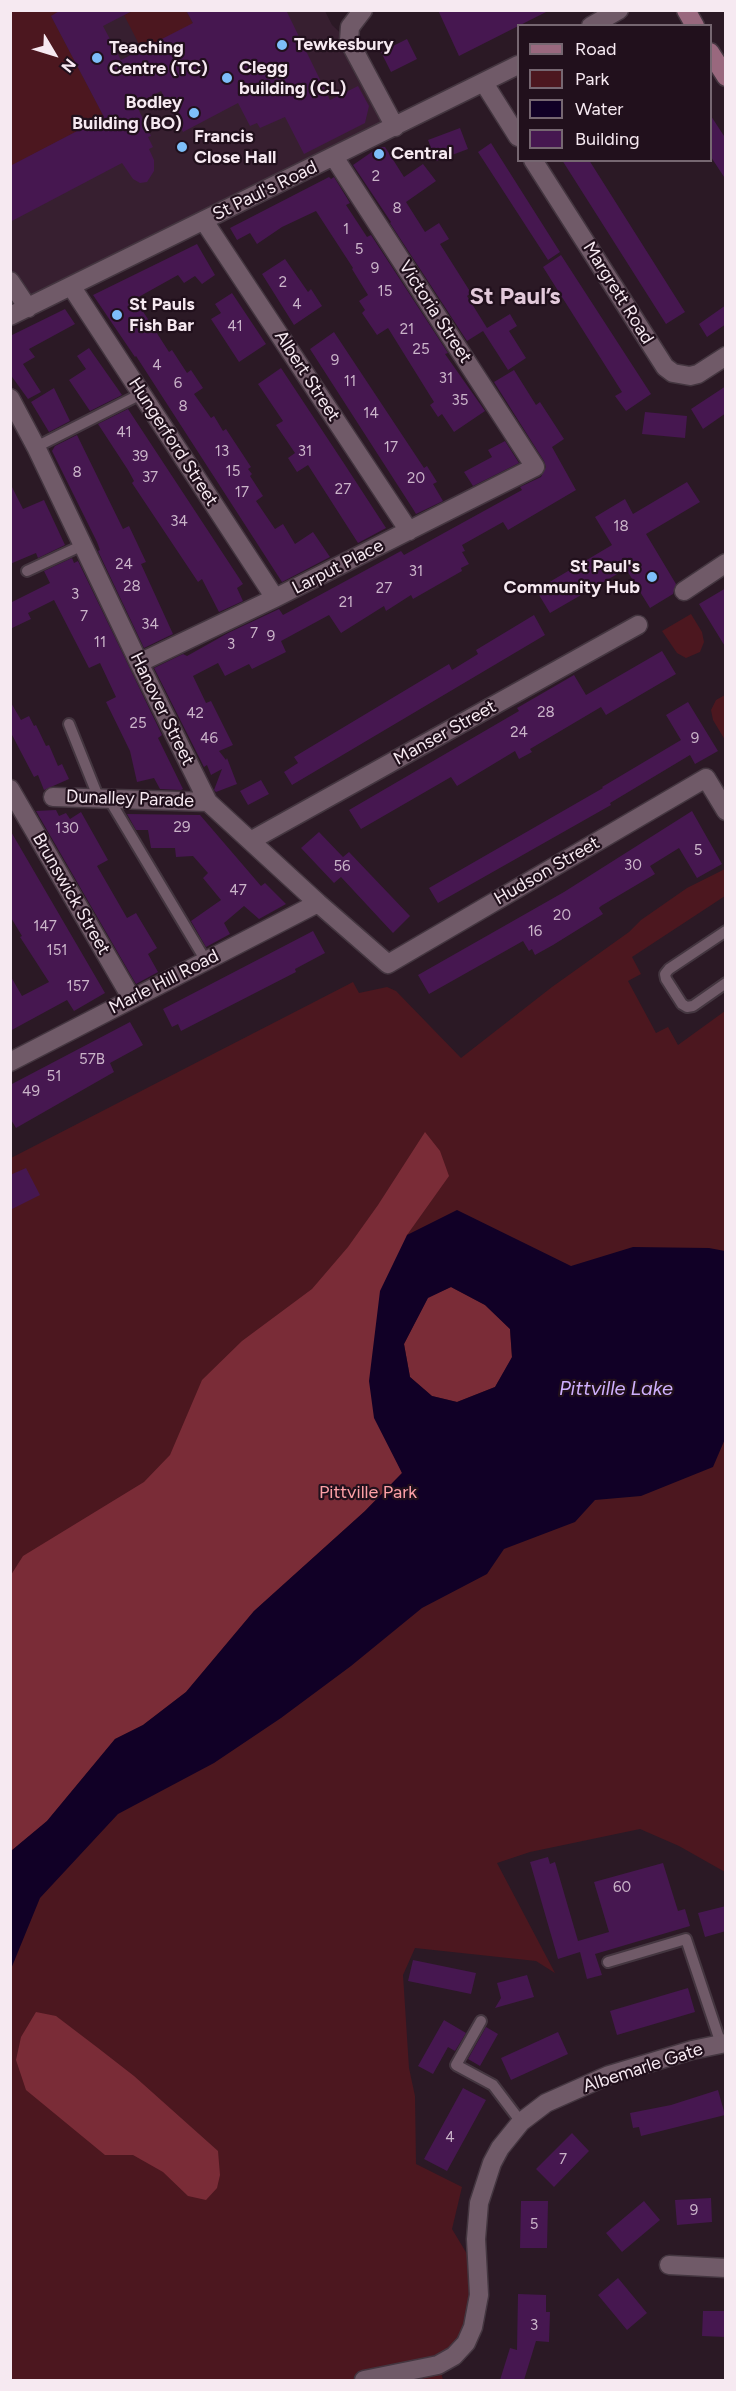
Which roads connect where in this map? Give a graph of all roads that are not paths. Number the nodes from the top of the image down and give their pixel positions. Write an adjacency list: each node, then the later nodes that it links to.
1 (363, 10): 10 (street)
2 (619, 10): 4 (street)
3 (686, 10): 5 (street)
4 (594, 24)
5 (694, 24)
6 (712, 54): 8 (street)
7 (517, 66): 9 (street, St Paul's Road)
8 (726, 77)
9 (484, 83): 10 (street, St Paul's Road); 11 (street)
10 (394, 127): 12 (street, St Paul's Road)
11 (517, 134)
12 (334, 157): 14 (street, St Paul's Road); 23 (street, Victoria Street)
13 (534, 162): 19 (street, Margrett Road)
14 (204, 221): 16 (street, St Paul's Road); 24 (street, Albert Street)
15 (10, 281): 17 (street)
16 (71, 286): 17 (street, St Paul's Road); 20 (street, Hungerford Street)
17 (28, 308): 18 (street, St Paul's Road)
18 (10, 316)
19 (726, 356)
20 (141, 394): 22 (lane); 29 (street, Hungerford Street)
21 (10, 398): 22 (street, Hanover Street)
22 (36, 447): 25 (street, Hanover Street)
23 (536, 467): 24 (street, Larput Place)
24 (409, 531): 29 (street, Larput Place)
25 (83, 545): 27 (lane); 31 (street, Hanover Street)
26 (726, 563): 28 (street)
27 (27, 571)
28 (684, 591)
29 (276, 598): 31 (street, Larput Place)
30 (638, 625): 38 (street, Manser Street)
31 (139, 663): 36 (street, Hanover Street)
32 (69, 724): 35 (lane)
33 (11, 791): 44 (street, Brunswick Street)
34 (53, 797): 35 (street, Dunalley Parade)
35 (104, 799): 36 (street, Dunalley Parade); 41 (lane)
36 (208, 802): 38 (street, Hanover Street)
37 (726, 811): 42 (street, Hudson Street)
38 (252, 840): 39 (street, Hanover Street)
39 (318, 903): 41 (street, Marle Hill Road); 42 (street, Hanover Street)
40 (726, 931): 43 (lane)
41 (206, 961): 44 (street, Marle Hill Road)
42 (388, 964)
43 (726, 983)
44 (132, 999): 45 (street, Marle Hill Road)
45 (10, 1062)
46 (608, 1962): 48 (lane)
47 (481, 2021): 49 (lane)
48 (723, 2044): 49 (street, Albemarle Gate)
49 (521, 2122): 52 (street, Albemarle Gate)
50 (669, 2265): 51 (street)
51 (726, 2268)
52 (441, 2373): 53 (street, Albemarle Gate)
53 (364, 2380)

